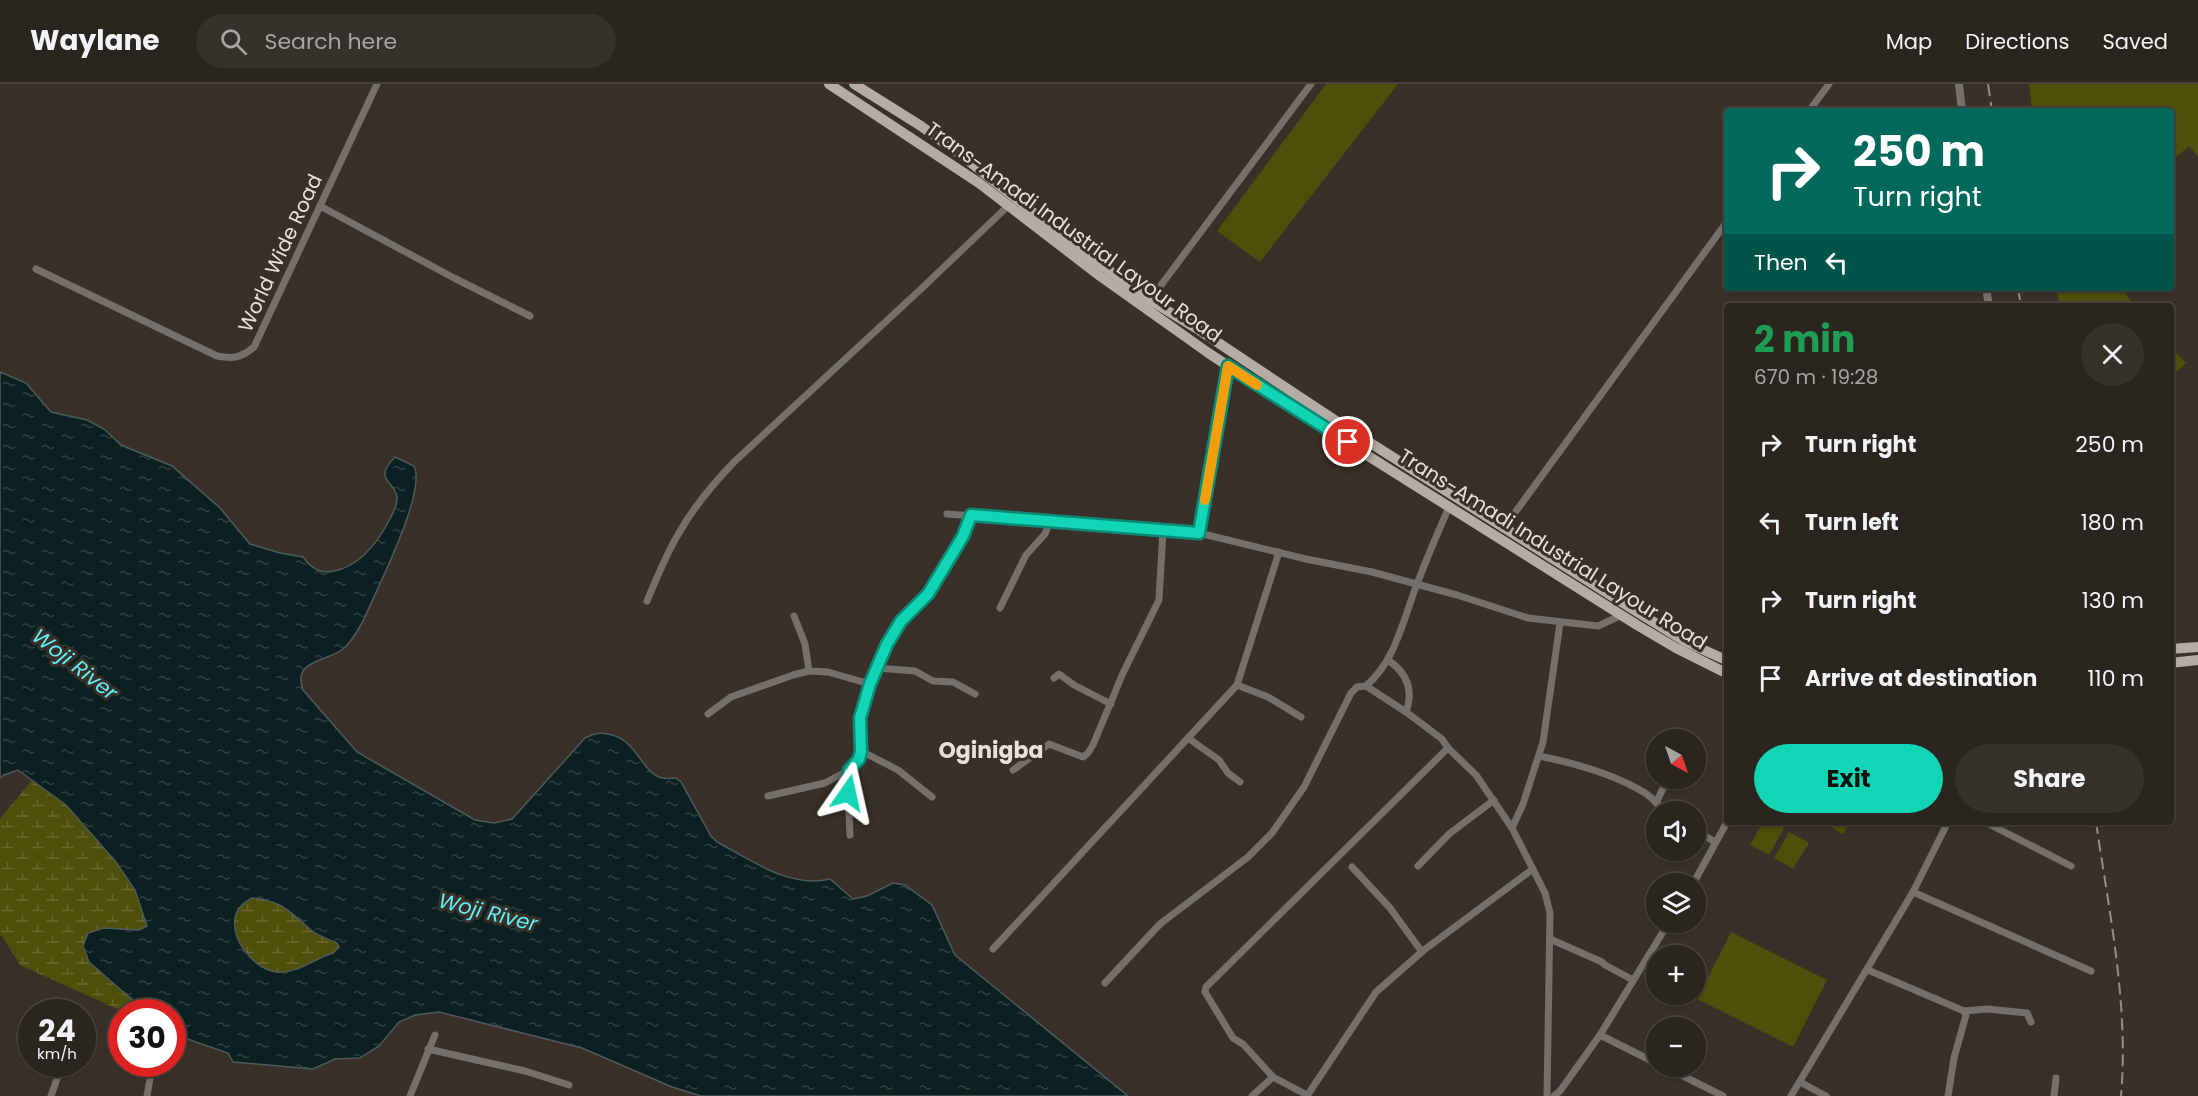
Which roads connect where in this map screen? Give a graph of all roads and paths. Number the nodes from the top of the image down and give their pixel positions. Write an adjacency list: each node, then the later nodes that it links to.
1 (377, 84): 9 (street, World Wide Road)
2 (829, 84): 10 (main road, Trans-Amadi Industrial Layour Road)
3 (854, 84): 13 (main road, Trans-Amadi Industrial Layour Road)
4 (1311, 84): 13 (street)
5 (1829, 84): 7 (street)
6 (1959, 84): 8 (street)
7 (1811, 108)
8 (1962, 108)
9 (320, 206): 12 (street, World Wide Road); 14 (street)
10 (1008, 206): 15 (main road, Trans-Amadi Industrial Layour Road); 26 (street)
11 (1724, 226): 20 (street)
12 (36, 269)
13 (1150, 300): 20 (main road, Trans-Amadi Industrial Layour Road)
14 (530, 316)
15 (1228, 366): 16 (main road, Trans-Amadi Industrial Layour Road); 22 (street)
16 (1449, 507): 23 (main road, Trans-Amadi Industrial Layour Road); 25 (street)
17 (947, 514): 18 (street)
18 (971, 515): 19 (street); 37 (street)
19 (1050, 521): 21 (street); 27 (street)
20 (1504, 527): 23 (street); 33 (main road, Trans-Amadi Industrial Layour Road)
21 (1163, 530): 22 (street); 45 (street)
22 (1199, 533): 24 (street)
23 (1498, 537): 28 (main road, Trans-Amadi Industrial Layour Road)
24 (1280, 552): 25 (street); 42 (street)
25 (1417, 584): 30 (street); 34 (street)
26 (647, 601)
27 (1000, 608)
28 (1622, 615): 30 (street); 39 (main road, Trans-Amadi Industrial Layour Road)
29 (794, 616): 38 (street)
30 (1560, 623): 52 (street)
31 (2198, 647): 32 (main road)
32 (2174, 649)
33 (1724, 659)
34 (1388, 660): 43 (street); 46 (street)
35 (2198, 660): 36 (main road)
36 (2174, 663)
37 (877, 668): 41 (street); 44 (street)
38 (809, 671): 41 (street); 47 (street)
39 (1724, 672)
40 (1054, 678): 45 (street)
41 (870, 684): 51 (street)
42 (1237, 685): 48 (street); 49 (street)
43 (1366, 686): 46 (street); 80 (street)
44 (975, 694)
45 (1111, 704): 54 (street)
46 (1406, 712): 50 (street)
47 (708, 714)
48 (1301, 717)
49 (1188, 738): 55 (street); 75 (street)
50 (1448, 748): 58 (street); 88 (street)
51 (861, 751): 53 (street); 57 (street)
52 (1539, 756): 59 (street); 63 (street)
53 (849, 770): 56 (street); 64 (street)
54 (1013, 770)
55 (1240, 782)
56 (768, 796)
57 (932, 797)
58 (1494, 800): 63 (street); 67 (street)
59 (1654, 801)
60 (1726, 825): 66 (street)
61 (1948, 825): 72 (street)
62 (1991, 825): 68 (street)
63 (1512, 828): 70 (street)
64 (850, 835)
65 (1706, 836): 66 (street)
66 (1716, 842): 71 (street)
67 (1418, 866)
68 (2071, 866)
69 (1352, 867): 76 (street)
70 (1533, 869): 74 (street); 76 (street)
71 (1698, 873)
72 (1913, 892): 77 (street); 78 (street)
73 (1662, 933): 79 (street)
74 (1550, 939): 79 (street); 99 (street)
75 (993, 949)
76 (1422, 952): 98 (street)
77 (1868, 970): 81 (street); 92 (street)
78 (2091, 971)
79 (1633, 980): 84 (street)
80 (1105, 983)
81 (1964, 1011): 82 (street); 104 (street)
82 (2031, 1022)
83 (435, 1035): 85 (street)
84 (1600, 1035): 86 (street); 100 (street)
85 (428, 1049): 93 (street); 96 (street)
86 (1646, 1058)
87 (58, 1077): 94 (street)
88 (1273, 1077): 97 (street); 98 (street)
89 (1685, 1077): 101 (street)
90 (150, 1078): 95 (street)
91 (2056, 1078): 105 (street)
92 (1800, 1082): 102 (street); 103 (street)
93 (569, 1086)
94 (51, 1096)
95 (147, 1096)
96 (410, 1096)
97 (1252, 1096)
98 (1307, 1096)
99 (1547, 1096)
100 (1554, 1096)
101 (1722, 1096)
102 (1791, 1096)
103 (1826, 1096)
104 (1948, 1096)
105 (2054, 1096)

